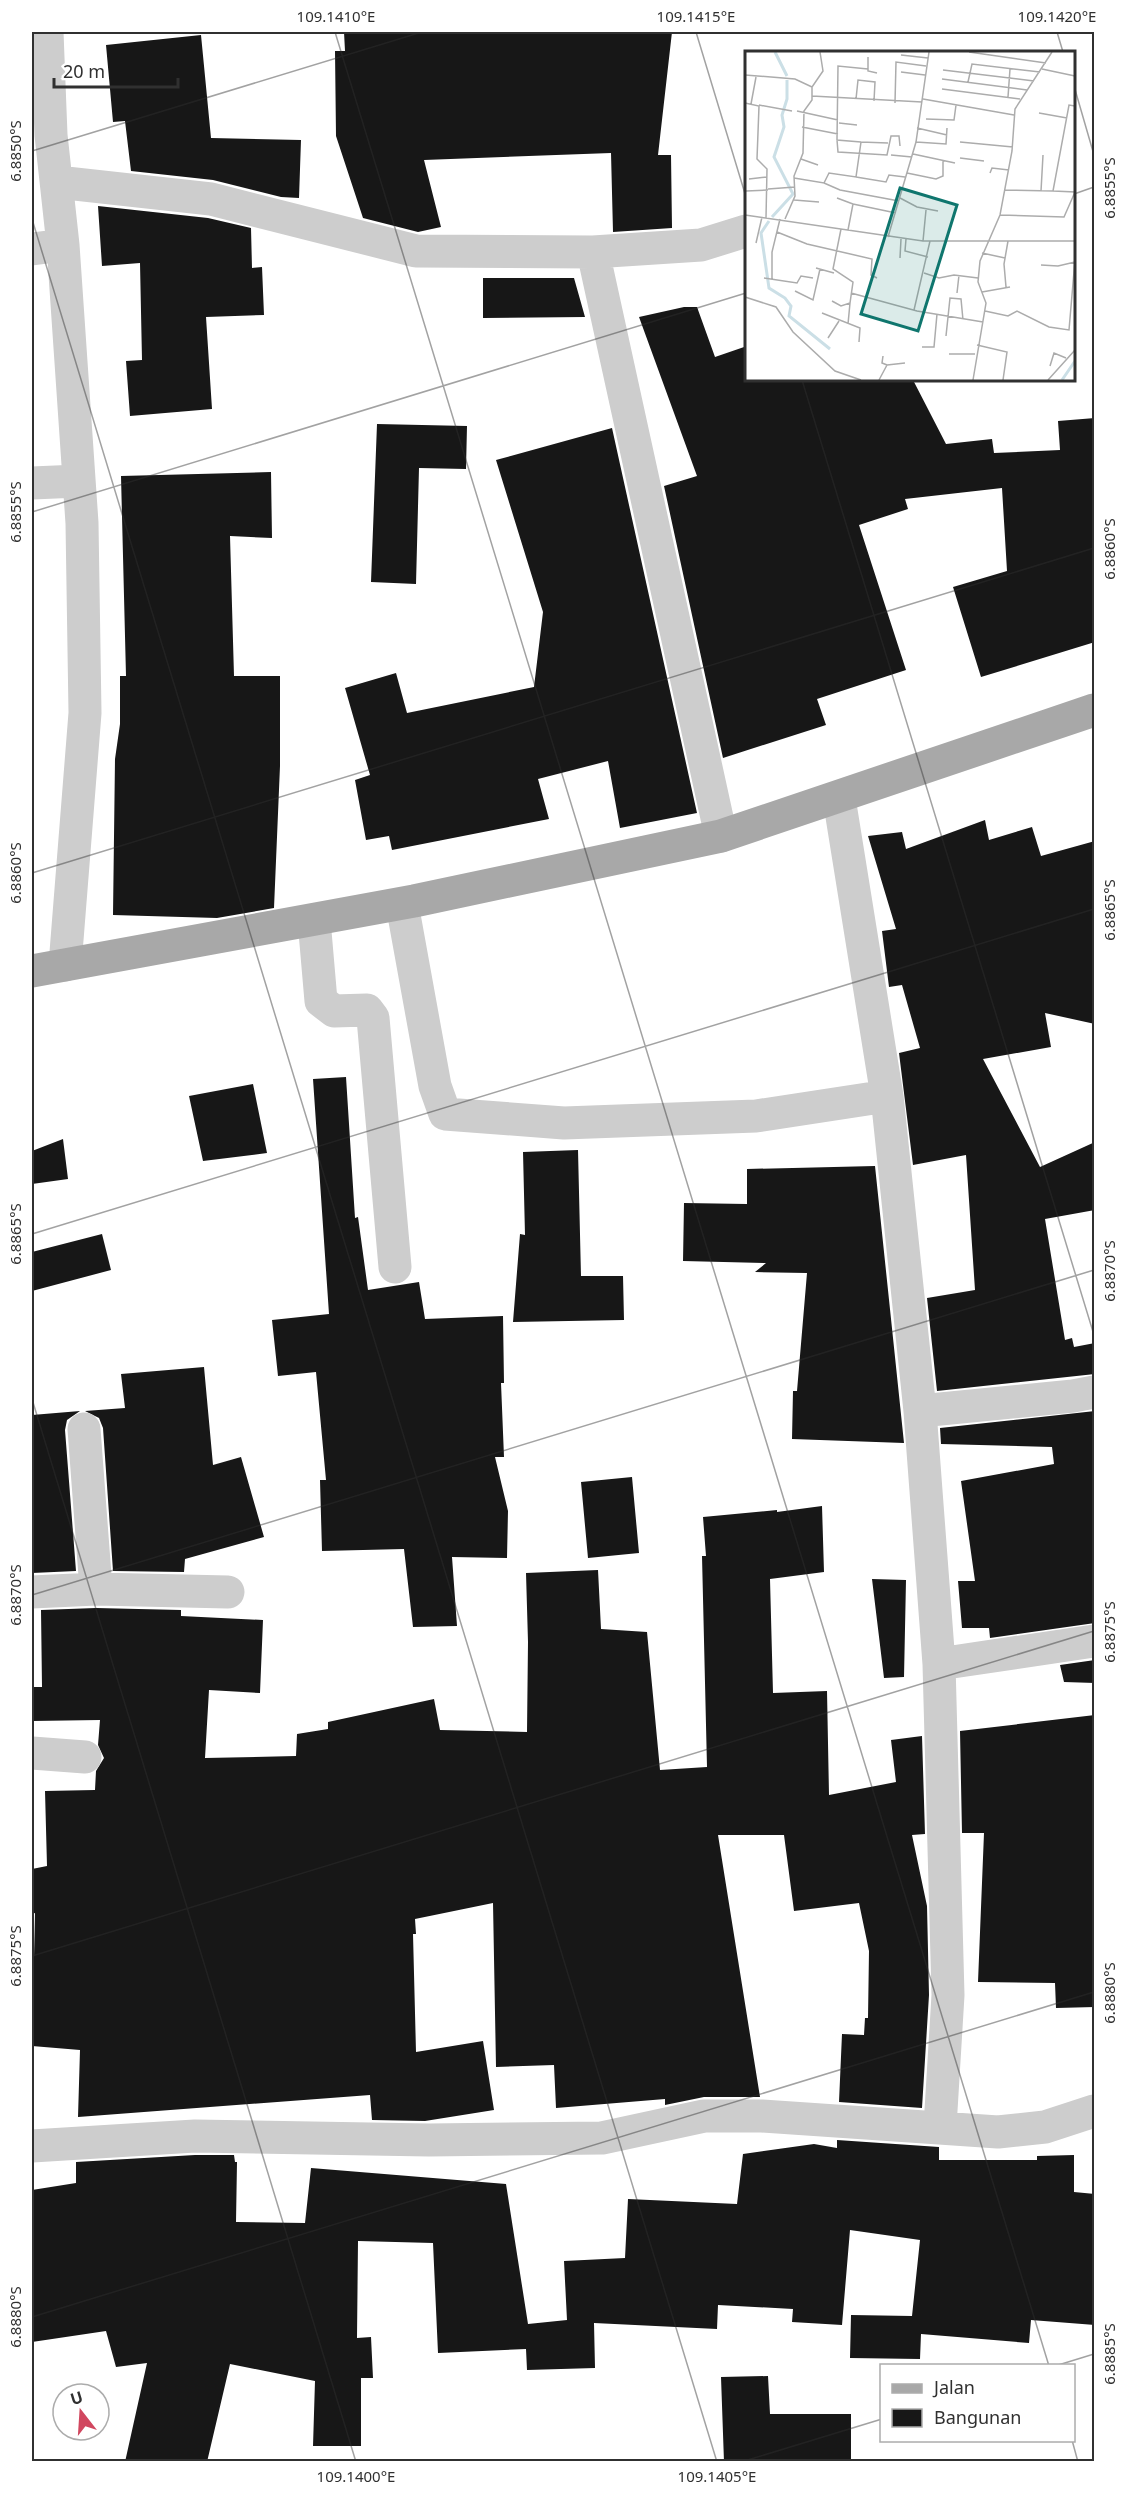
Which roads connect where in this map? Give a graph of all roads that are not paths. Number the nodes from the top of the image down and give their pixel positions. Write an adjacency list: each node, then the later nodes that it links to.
1 (47, 32): 2 (street)
2 (41, 85): 3 (street)
3 (57, 182): 5 (street); 7 (street)
4 (745, 232): 7 (street)
5 (63, 244): 6 (street); 8 (street)
6 (32, 249)
7 (593, 252): 12 (street)
8 (79, 481): 9 (street); 15 (street)
9 (32, 483)
10 (1095, 710): 11 (main road)
11 (839, 798): 12 (main road); 17 (street)
12 (721, 836): 13 (main road)
13 (402, 904): 14 (main road); 17 (street)
14 (314, 920): 15 (main road); 18 (street)
15 (65, 965): 16 (main road)
16 (32, 970)
17 (887, 1096): 20 (street)
18 (395, 1267)
19 (1095, 1392): 20 (street)
20 (920, 1411): 26 (street)
21 (84, 1429): 22 (street)
22 (96, 1589): 23 (street); 24 (street)
23 (32, 1592)
24 (228, 1592)
25 (1095, 1641): 26 (street)
26 (939, 1664): 30 (street)
27 (32, 1753): 28 (street)
28 (85, 1757)
29 (1095, 2111): 30 (street)
30 (940, 2127): 31 (street)
31 (32, 2146)

